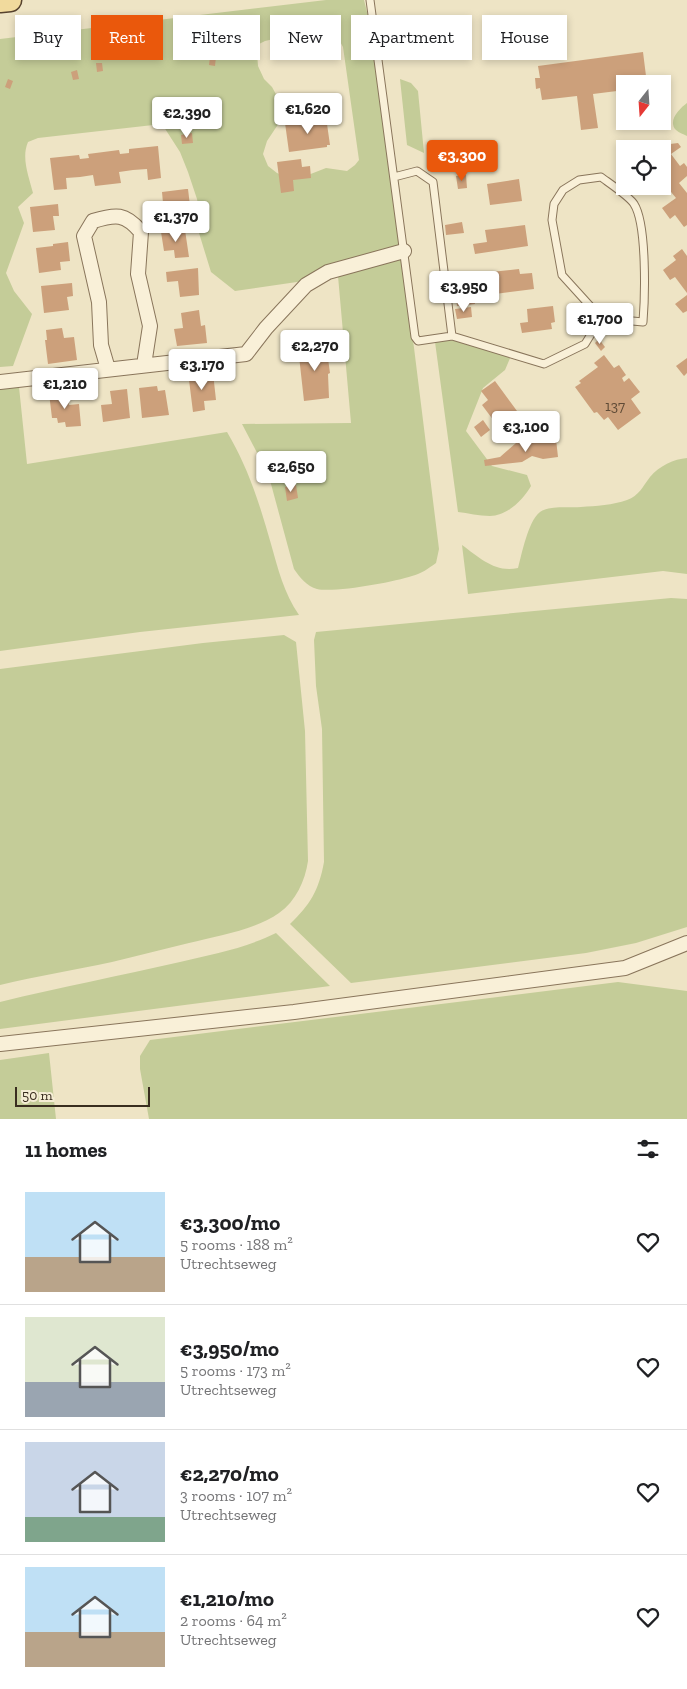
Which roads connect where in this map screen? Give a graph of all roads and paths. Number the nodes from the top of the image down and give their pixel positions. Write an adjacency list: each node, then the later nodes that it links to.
1 (10, 0): 3 (main road)
2 (370, 0): 4 (lane)
3 (0, 1)
4 (394, 177): 5 (lane); 7 (lane)
5 (404, 251): 7 (lane); 8 (street)
6 (601, 318): 6 (lane); 7 (lane)
7 (452, 336)
8 (144, 365): 9 (street); 9 (street)
9 (108, 369): 10 (street)
10 (0, 382)
11 (687, 944): 12 (street)
12 (0, 1044)

